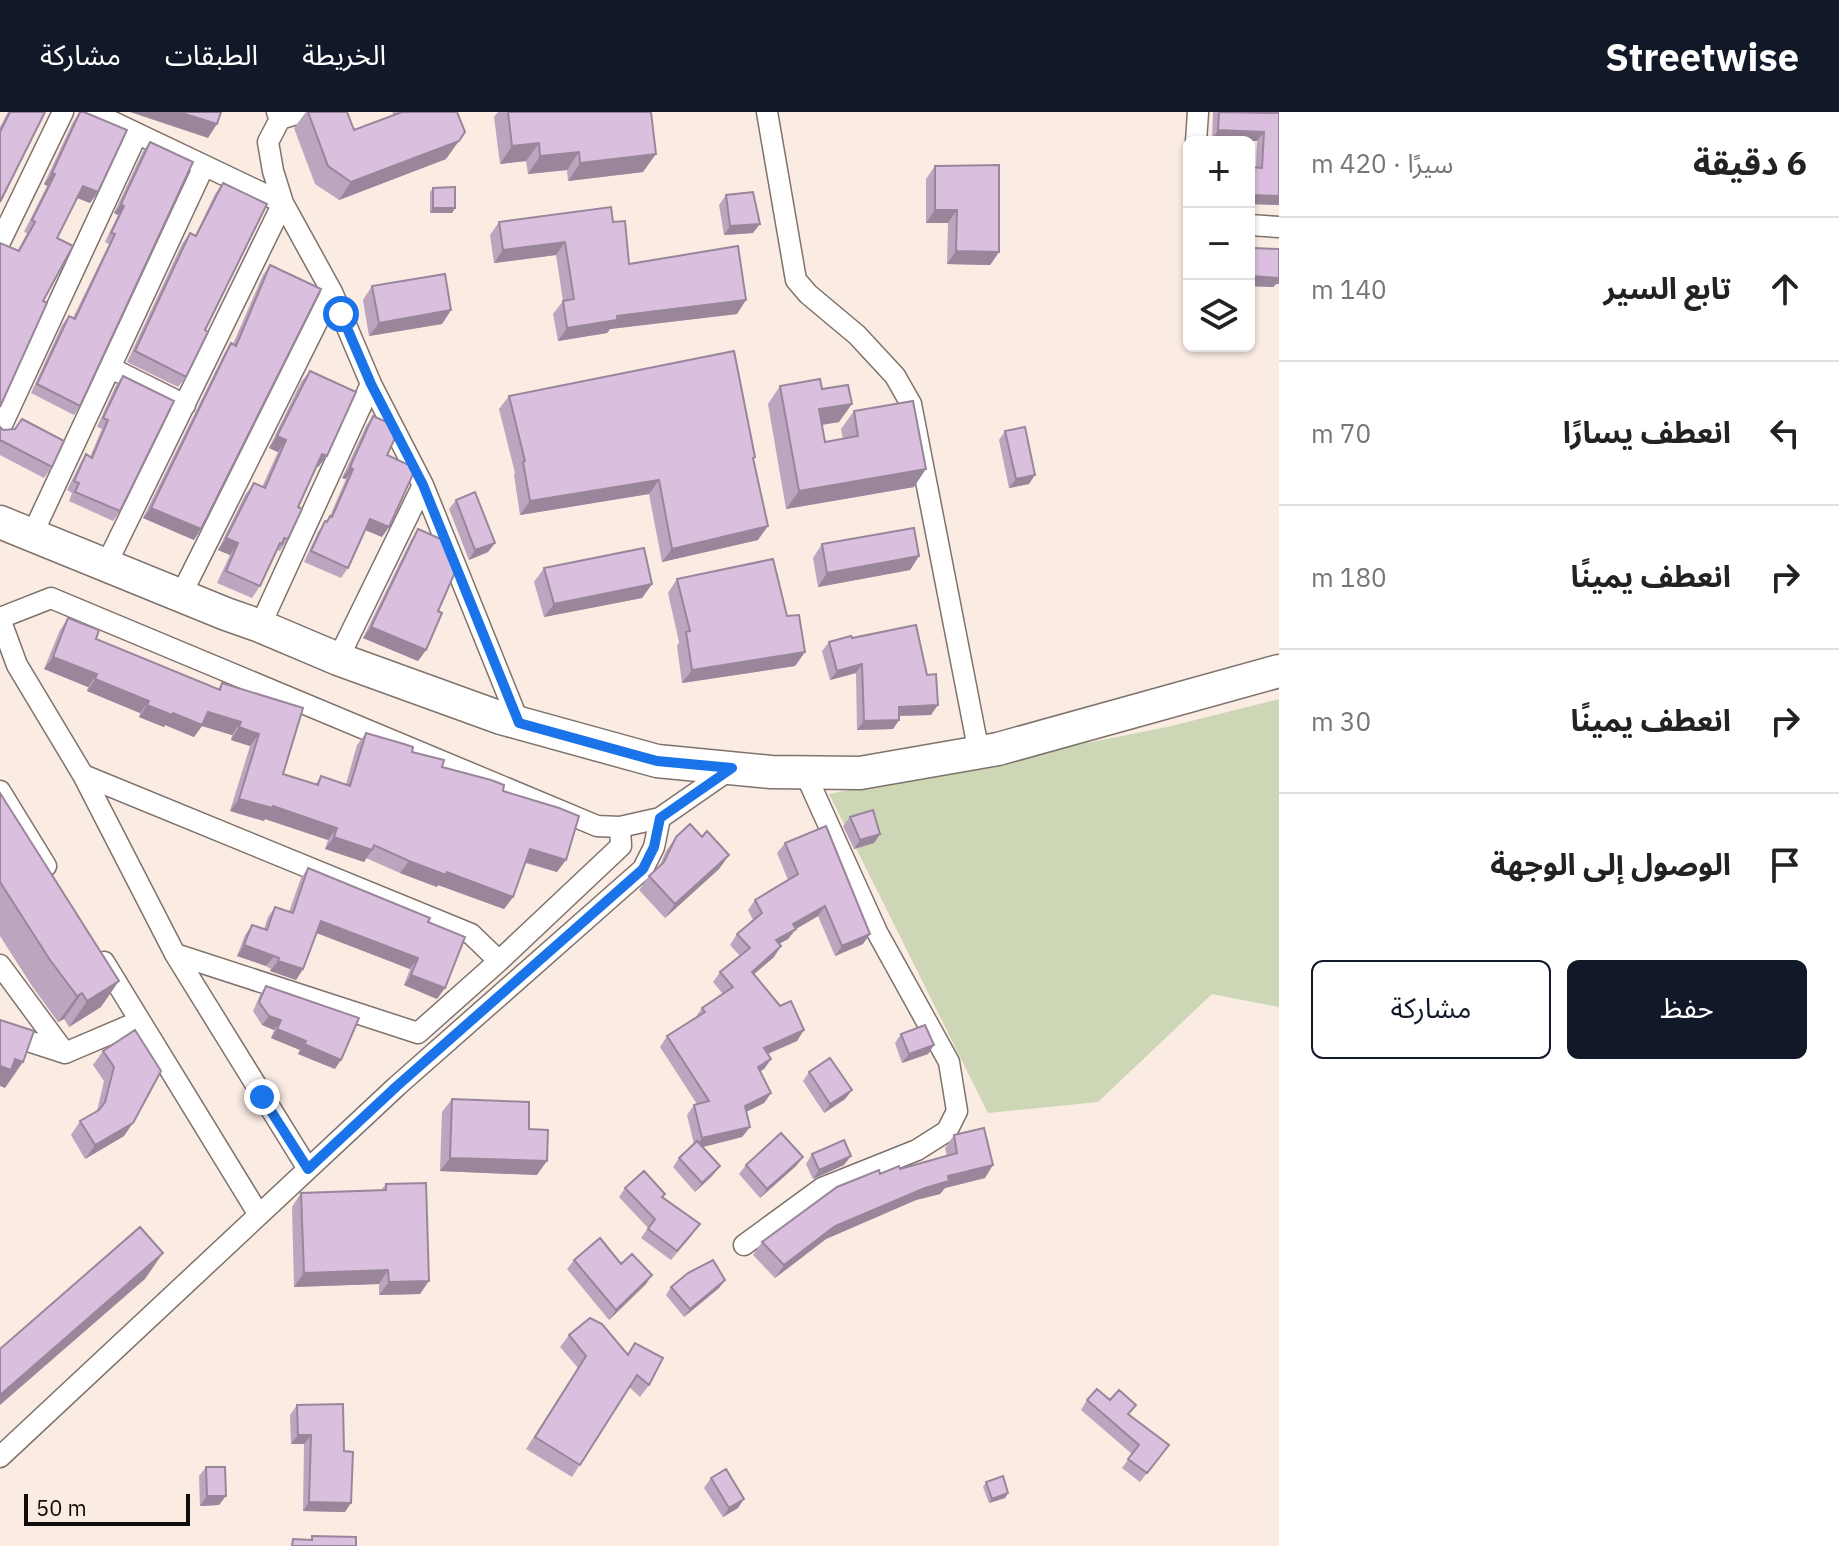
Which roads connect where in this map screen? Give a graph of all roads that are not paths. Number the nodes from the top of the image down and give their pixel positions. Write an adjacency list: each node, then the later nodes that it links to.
1 (63, 112): 13 (street)
2 (92, 112): 7 (street)
3 (303, 112): 6 (street)
4 (767, 112): 29 (street)
5 (1198, 112): 8 (street)
6 (278, 116): 10 (street)
7 (137, 134): 9 (street); 18 (street)
8 (1196, 136)
9 (204, 166): 10 (street); 15 (street)
10 (283, 203): 14 (street); 17 (street)
11 (1255, 225): 12 (street)
12 (1279, 227)
13 (0, 242)
14 (332, 292): 16 (street); 23 (street)
15 (111, 368): 17 (street); 21 (street)
16 (371, 384): 19 (street); 25 (street)
17 (185, 405): 22 (street)
18 (0, 429)
19 (423, 485): 26 (street); 28 (street)
20 (0, 522): 21 (main road)
21 (32, 535): 22 (main road)
22 (106, 565): 23 (main road)
23 (181, 595): 25 (main road)
24 (0, 618): 32 (street); 35 (street)
25 (260, 626): 26 (main road)
26 (338, 659): 28 (main road)
27 (1279, 671): 29 (main road)
28 (519, 723): 30 (main road)
29 (979, 753): 31 (main road)
30 (732, 768): 31 (main road); 34 (street)
31 (805, 773): 47 (street)
32 (83, 775): 39 (street); 40 (street)
33 (0, 791): 37 (street)
34 (660, 818): 35 (street); 36 (street)
35 (620, 827): 36 (street); 40 (street)
36 (654, 847): 45 (street)
37 (57, 885)
38 (90, 940): 42 (street)
39 (175, 954): 40 (street); 45 (street)
40 (499, 961)
41 (0, 965): 44 (street)
42 (140, 1021): 44 (street); 46 (street)
43 (0, 1032): 44 (street)
44 (65, 1053)
45 (308, 1169): 46 (street)
46 (259, 1215): 48 (street)
47 (744, 1245)
48 (0, 1457)

